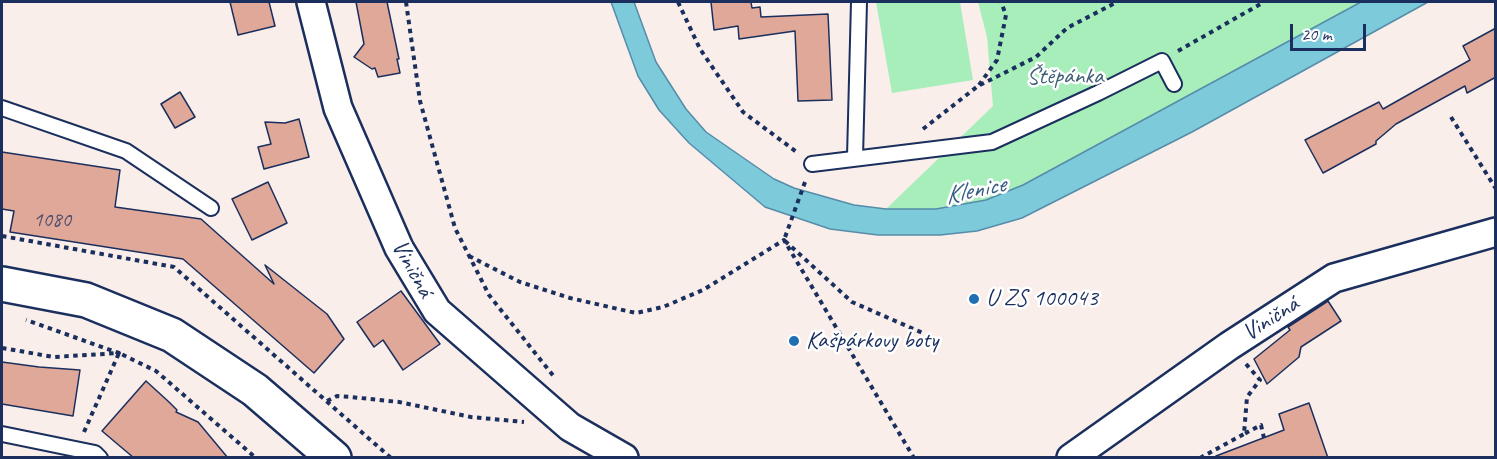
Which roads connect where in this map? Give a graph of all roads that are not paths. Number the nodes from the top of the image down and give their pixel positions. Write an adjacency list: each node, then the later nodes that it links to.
1 (311, 2): 13 (street, Viničná)
2 (859, 2): 5 (lane)
3 (1174, 84): 5 (lane)
4 (2, 108): 7 (lane)
5 (855, 158): 6 (lane)
6 (812, 164)
7 (211, 208)
8 (1496, 232): 14 (street, Viničná)
9 (2, 284): 12 (street)
10 (2, 434): 11 (lane)
11 (100, 458)
12 (334, 458)
13 (624, 458)
14 (1071, 458)

